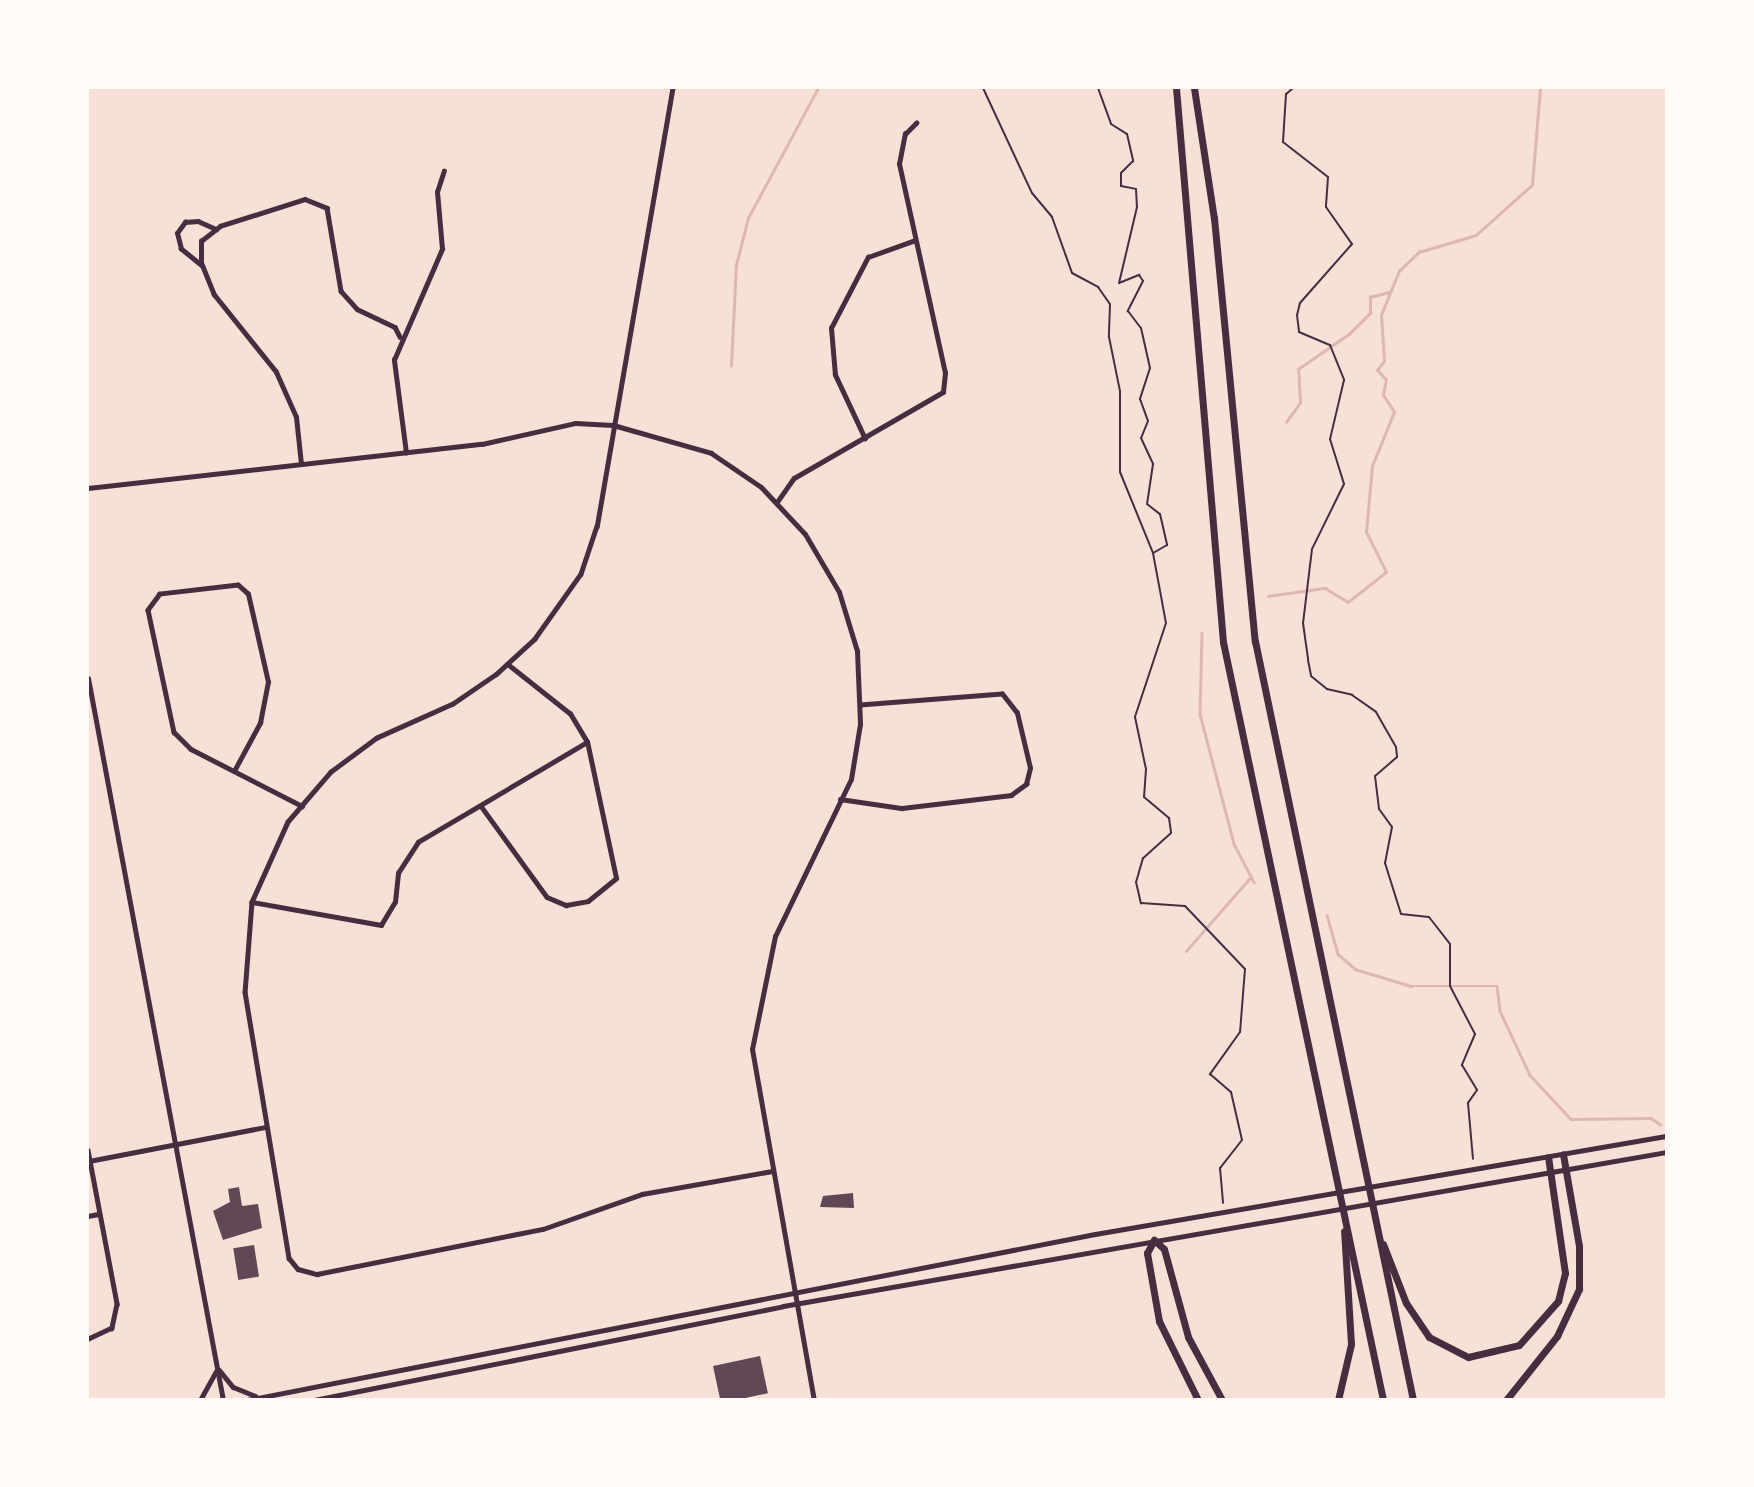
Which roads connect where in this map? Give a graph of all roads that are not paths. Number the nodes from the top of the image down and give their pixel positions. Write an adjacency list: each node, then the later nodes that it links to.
1 (673, 88): 10 (street)
2 (1176, 88): 40 (highway)
3 (1194, 88): 38 (highway)
4 (916, 123): 7 (street)
5 (444, 171): 9 (street)
6 (216, 229): 8 (street); 8 (street); 9 (street)
7 (913, 241): 11 (street); 11 (street)
8 (202, 267): 13 (street)
9 (400, 337): 12 (street)
10 (613, 425): 12 (main road); 15 (main road); 16 (street)
11 (865, 439): 15 (street)
12 (406, 453): 13 (main road)
13 (301, 464): 14 (main road)
14 (88, 488)
15 (777, 502): 18 (main road)
16 (508, 664): 19 (street); 22 (street)
17 (88, 678): 27 (main road)
18 (860, 705): 21 (main road); 21 (street)
19 (587, 742): 23 (street); 23 (street)
20 (234, 771): 20 (street); 22 (street)
21 (840, 799): 34 (main road)
22 (302, 806): 24 (street)
23 (481, 807): 24 (street)
24 (252, 902): 25 (street)
25 (266, 1127): 27 (street); 34 (street)
26 (1667, 1136): 30 (main road)
27 (178, 1144): 32 (street); 45 (main road)
28 (88, 1150): 32 (street)
29 (1667, 1152): 33 (main road)
30 (1563, 1154): 31 (main road); 33 (highway)
31 (1548, 1157): 35 (highway); 39 (main road)
32 (89, 1161): 36 (street)
33 (1566, 1169): 35 (main road); 57 (highway)
34 (772, 1171): 42 (main road)
35 (1550, 1172): 38 (highway); 41 (main road)
36 (98, 1214): 37 (street); 44 (street)
37 (88, 1216)
38 (1373, 1216): 56 (highway)
39 (1151, 1224): 41 (main road); 42 (main road)
40 (1345, 1224): 54 (highway); 55 (highway)
41 (1154, 1240): 43 (main road); 52 (highway); 53 (highway)
42 (792, 1291): 43 (main road); 46 (main road)
43 (796, 1305): 50 (main road); 51 (main road)
44 (88, 1339)
45 (217, 1368): 46 (main road); 47 (main road); 48 (main road)
46 (266, 1396): 49 (main road)
47 (200, 1399)
48 (223, 1399)
49 (247, 1399)
50 (314, 1399)
51 (814, 1399)
52 (1198, 1399)
53 (1223, 1399)
54 (1338, 1399)
55 (1384, 1399)
56 (1413, 1399)
57 (1506, 1399)

